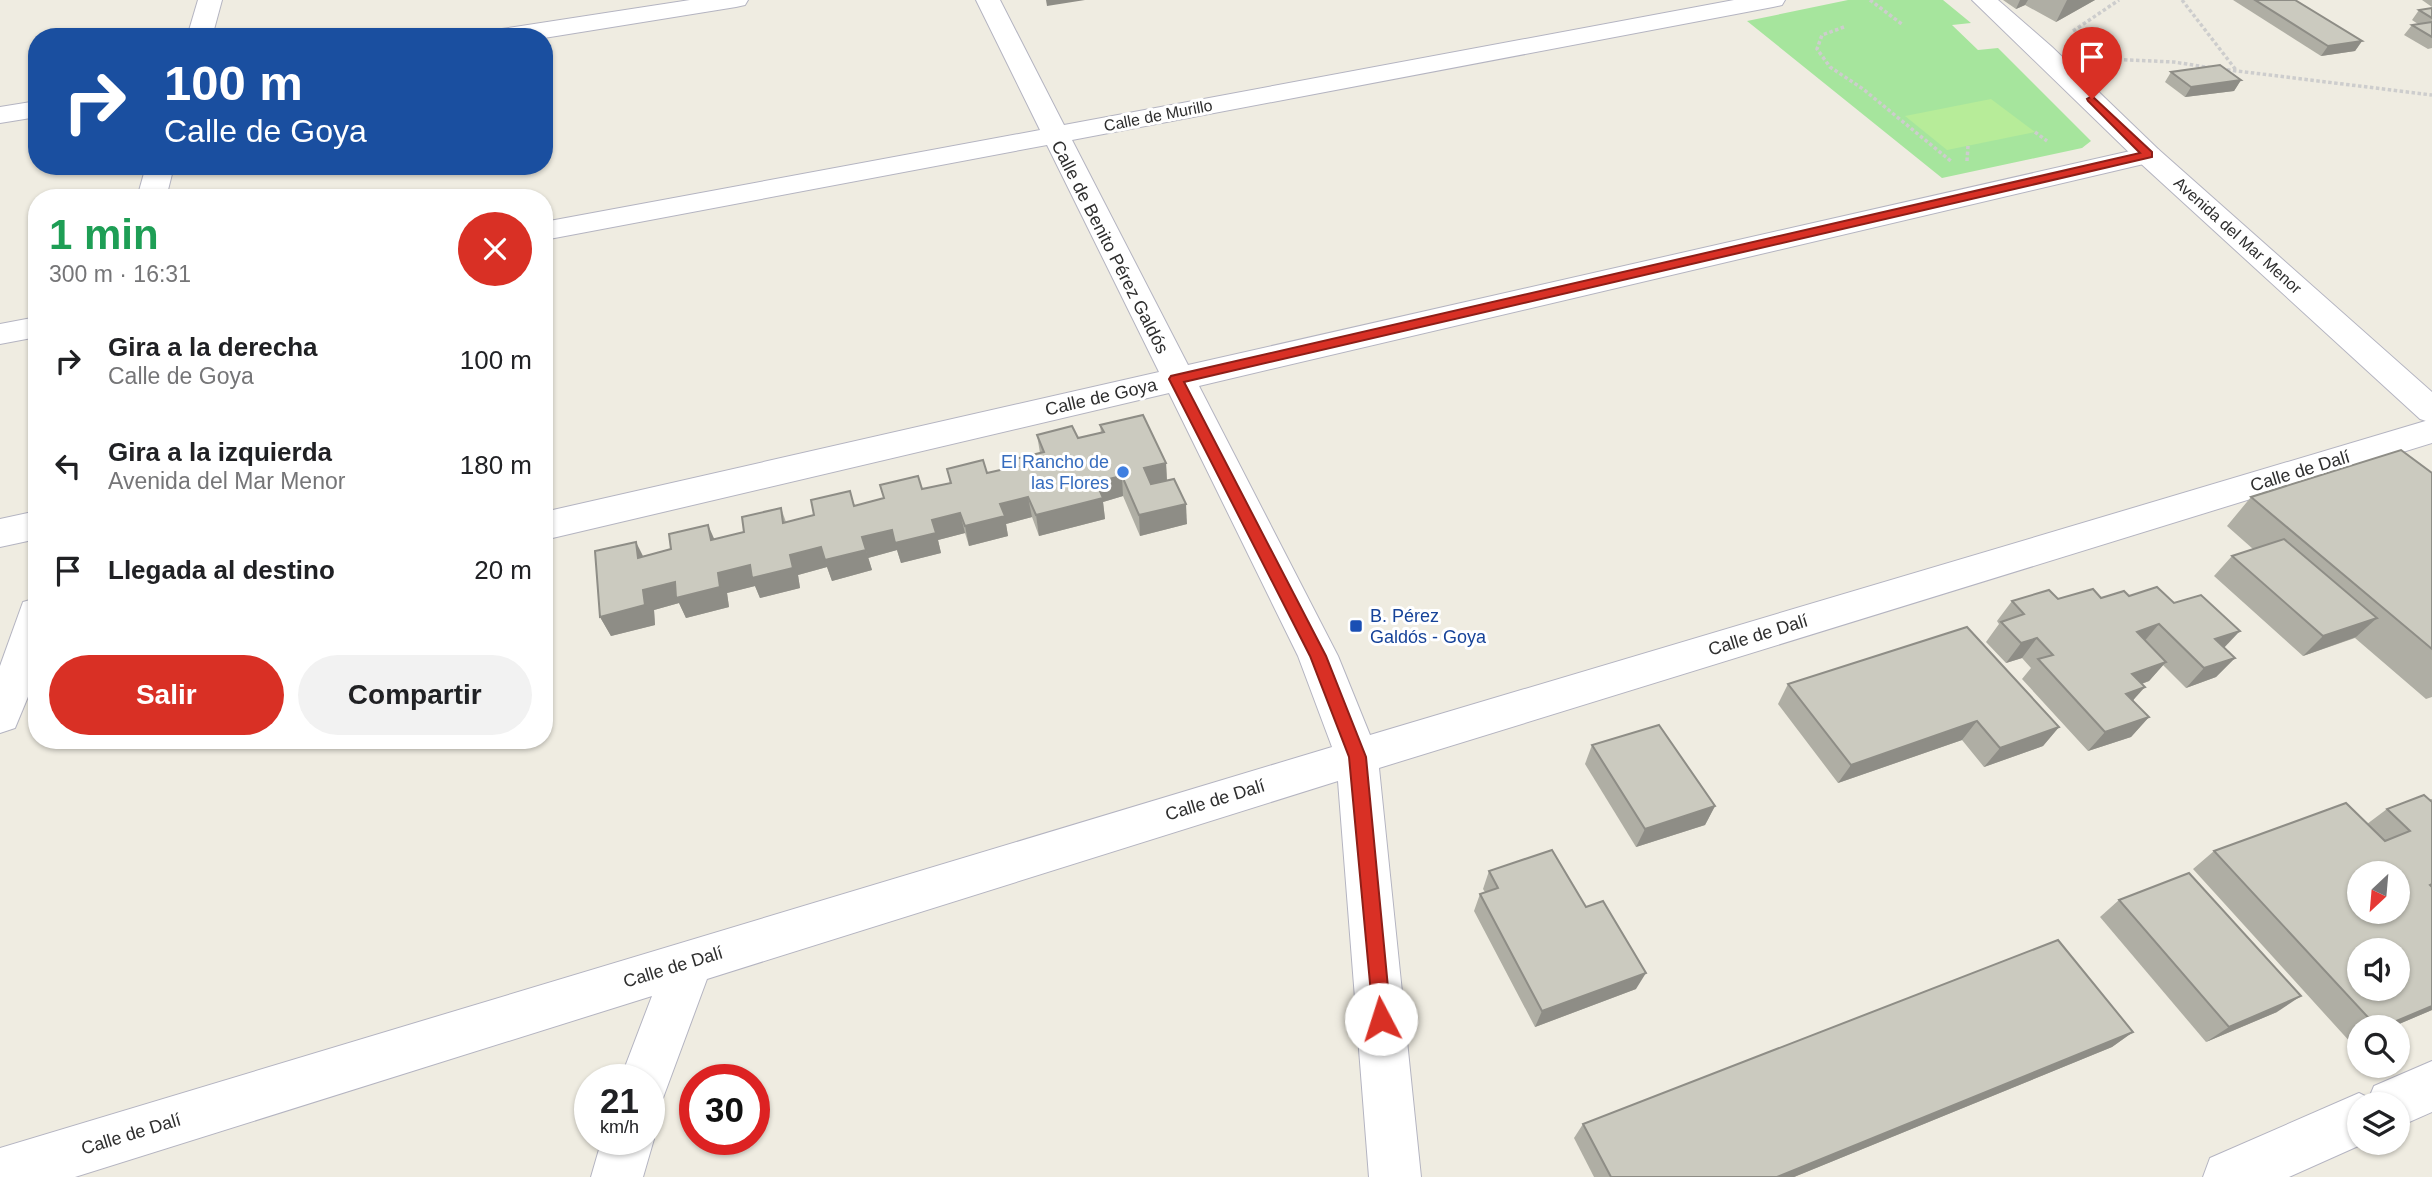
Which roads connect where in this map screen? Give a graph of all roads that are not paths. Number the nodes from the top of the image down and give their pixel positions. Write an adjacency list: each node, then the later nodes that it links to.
1 (210, 0): 6 (street)
2 (736, 0): 7 (street)
3 (988, 0): 10 (street, Calle de Benito Pérez Galdós)
4 (1773, 0): 10 (street, Calle de Murillo)
5 (1984, 0): 11 (street, Avenida del Mar Menor)
6 (202, 28)
7 (553, 29)
8 (28, 111): 9 (street)
9 (0, 115)
10 (1054, 135): 12 (street, Calle de Murillo); 15 (street, Calle de Benito Pérez Galdós)
11 (2148, 155): 15 (street, Calle de Goya); 16 (street, Avenida del Mar Menor)
12 (553, 229)
13 (28, 329): 14 (street)
14 (0, 334)
15 (1176, 379): 18 (street, Calle de Goya); 23 (street, Calle de Benito Pérez Galdós)
16 (2432, 411)
17 (2432, 431): 23 (street, Calle de Dalí)
18 (553, 524)
19 (28, 528): 20 (street)
20 (0, 533)
21 (28, 648): 22 (street)
22 (0, 716)
23 (1357, 757): 24 (street, Calle de Dalí); 32 (street, Calle de Benito Pérez Galdós)
24 (689, 962): 25 (street); 30 (street, Calle de Dalí)
25 (651, 1064)
26 (2432, 1086): 27 (street)
27 (2410, 1096)
28 (2347, 1124): 33 (street)
29 (623, 1155): 31 (street)
30 (0, 1174)
31 (617, 1177)
32 (1395, 1177)
33 (2229, 1177)

